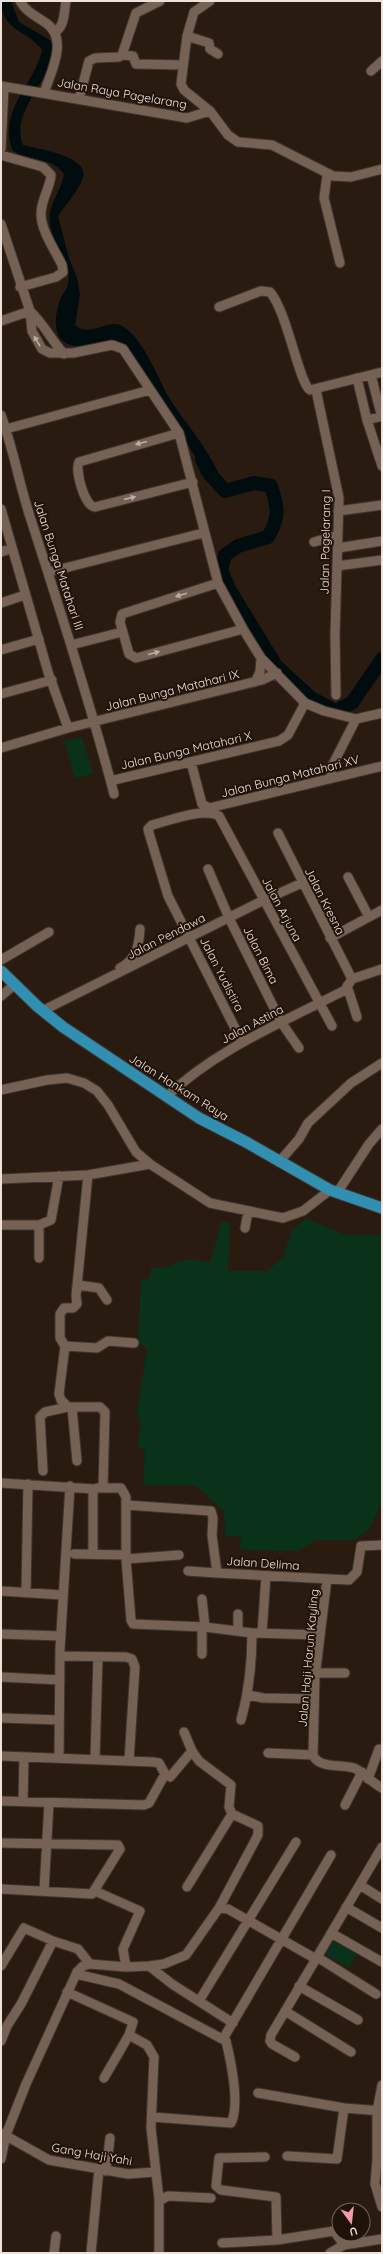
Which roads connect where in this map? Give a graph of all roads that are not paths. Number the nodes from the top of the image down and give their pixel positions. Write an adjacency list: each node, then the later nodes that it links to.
1 (20, 1): 5 (street)
2 (66, 1): 5 (street)
3 (160, 1): 8 (street)
4 (210, 1): 6 (street)
5 (55, 32): 13 (street)
6 (187, 36): 7 (street); 10 (street)
7 (218, 54)
8 (122, 55): 10 (street); 14 (street)
9 (382, 61): 11 (street)
10 (182, 65): 16 (street)
11 (371, 71)
12 (2, 87): 13 (street, Jalan Raya Pagelarang); 15 (street)
13 (40, 92): 14 (street, Jalan Raya Pagelarang)
14 (78, 99): 16 (street, Jalan Raya Pagelarang)
15 (2, 108): 17 (street)
16 (210, 111): 20 (street)
17 (1, 149)
18 (1, 155): 23 (street)
19 (382, 170): 20 (street)
20 (327, 175): 22 (street)
21 (1, 224): 23 (street)
22 (340, 263)
23 (20, 287): 25 (street)
24 (218, 307): 32 (street)
25 (30, 311): 26 (street); 27 (street); 27 (street, one-way to 25)
26 (1, 321)
27 (64, 354): 31 (street)
28 (382, 372): 29 (street)
29 (371, 375): 30 (street); 34 (street)
30 (357, 378): 32 (street); 34 (street)
31 (150, 390): 35 (street); 36 (street)
32 (316, 390): 41 (street, Jalan Pagelarang I)
33 (1, 415): 35 (street, Jalan Bunga Matahari III)
34 (367, 420): 37 (street)
35 (6, 429): 51 (street, Jalan Bunga Matahari III)
36 (179, 433): 38 (street); 38 (street, one-way to 38)
37 (382, 466)
38 (193, 482): 42 (street)
39 (382, 505): 41 (street)
40 (1, 509): 46 (street)
41 (338, 510): 43 (street, Jalan Pagelarang I)
42 (203, 533): 51 (street); 52 (street)
43 (338, 535): 45 (street); 47 (street, Jalan Pagelarang I)
44 (382, 541): 47 (street)
45 (314, 542)
46 (12, 548): 48 (street); 53 (street)
47 (338, 548): 50 (street, Jalan Pagelarang I)
48 (1, 552)
49 (382, 560): 50 (street)
50 (338, 566): 65 (street, Jalan Pagelarang I)
51 (49, 572): 58 (street, Jalan Bunga Matahari III)
52 (218, 583): 55 (street); 56 (street, one-way to 56)
53 (26, 595): 54 (street); 57 (street)
54 (1, 603)
55 (242, 629): 56 (street, one-way to 55); 60 (street)
56 (122, 632): 58 (street)
57 (39, 639): 59 (street); 62 (street)
58 (71, 645): 69 (street, Jalan Bunga Matahari III)
59 (1, 650)
60 (261, 658): 61 (street); 63 (street, Jalan Bunga Matahari IX)
61 (278, 673): 63 (street, Jalan Bunga Matahari IX); 66 (street)
62 (52, 680): 64 (street); 70 (street)
63 (255, 682): 69 (street, Jalan Bunga Matahari IX)
64 (1, 694)
65 (336, 694)
66 (305, 702): 68 (street); 72 (street, Jalan Bunga Matahari X)
67 (382, 713): 68 (street)
68 (356, 719): 74 (street)
69 (94, 722): 70 (street, Jalan Bunga Matahari IX); 75 (street, Jalan Bunga Matahari X)
70 (68, 728): 71 (street, Jalan Bunga Matahari IX)
71 (1, 748)
72 (190, 762): 75 (street, Jalan Bunga Matahari X); 77 (street)
73 (382, 766): 74 (street, Jalan Bunga Matahari XV)
74 (331, 778): 77 (street, Jalan Bunga Matahari XV)
75 (110, 779): 76 (street)
76 (114, 794)
77 (204, 810): 78 (street, Jalan Bunga Matahari XV); 83 (street, Jalan Arjuna)
78 (150, 827): 89 (street, Jalan Yudistira)
79 (278, 833): 82 (street, Jalan Kresna)
80 (208, 869): 86 (street, Jalan Bima)
81 (348, 877): 85 (street)
82 (302, 883): 83 (street, Jalan Pendawa); 90 (street, Jalan Kresna)
83 (264, 900): 86 (street, Jalan Pendawa); 97 (street, Jalan Arjuna)
84 (382, 910): 85 (street)
85 (368, 917): 90 (street)
86 (229, 918): 89 (street, Jalan Pendawa); 100 (street, Jalan Bima)
87 (140, 929): 98 (street)
88 (50, 932): 91 (street)
89 (190, 938): 98 (street, Jalan Pendawa); 102 (street, Jalan Yudistira)
90 (330, 938): 94 (street, Jalan Kresna)
91 (1, 960)
92 (382, 969): 94 (street, Jalan Astina)
93 (1, 971): 95 (main road, Jalan Hankam Raya)
94 (350, 982): 97 (street, Jalan Astina); 99 (street, Jalan Kresna)
95 (14, 985): 96 (street); 98 (main road, Jalan Hankam Raya)
96 (1, 996)
97 (319, 1004): 100 (street, Jalan Astina); 101 (street, Jalan Arjuna)
98 (40, 1009): 106 (main road, Jalan Hankam Raya)
99 (357, 1017)
100 (281, 1022): 102 (street, Jalan Astina); 103 (street, Jalan Bima)
101 (332, 1026)
102 (242, 1042): 106 (street, Jalan Astina)
103 (299, 1048)
104 (382, 1063): 108 (street)
105 (1, 1090): 109 (street)
106 (166, 1097): 108 (main road, Jalan Hankam Raya)
107 (382, 1129): 113 (street)
108 (279, 1162): 113 (main road, Jalan Hankam Raya)
109 (150, 1164): 110 (street); 115 (street)
110 (88, 1175): 111 (street); 120 (street)
111 (59, 1176): 112 (street); 117 (street)
112 (1, 1178)
113 (327, 1191): 114 (main road, Jalan Hankam Raya); 115 (street)
114 (382, 1208)
115 (248, 1212): 118 (street)
116 (1, 1224): 117 (street)
117 (39, 1225): 119 (street)
118 (245, 1228)
119 (40, 1258)
120 (78, 1285): 121 (street); 123 (street)
121 (107, 1300)
122 (134, 1344): 123 (street)
123 (65, 1346): 124 (street)
124 (70, 1408): 125 (street); 126 (street); 130 (street)
125 (77, 1461)
126 (43, 1471)
127 (1, 1483): 128 (street)
128 (28, 1484): 129 (street); 142 (street)
129 (70, 1486): 130 (street); 143 (street)
130 (98, 1488): 131 (street); 133 (street)
131 (126, 1504): 136 (street); 138 (street, Jalan Delima)
132 (382, 1545): 140 (street, Jalan Delima)
133 (93, 1553): 134 (street); 136 (street)
134 (74, 1554)
135 (179, 1555): 136 (street)
136 (126, 1557): 146 (street)
137 (188, 1571): 138 (street)
138 (217, 1572): 139 (street, Jalan Delima)
139 (266, 1576): 140 (street, Jalan Delima); 149 (street)
140 (327, 1579): 151 (street, Jalan Haji Harun Kayling)
141 (1, 1591): 142 (street)
142 (26, 1593): 143 (street)
143 (63, 1595): 152 (street)
144 (202, 1599): 146 (street)
145 (238, 1614): 147 (street)
146 (203, 1627): 147 (street); 153 (street)
147 (238, 1631): 148 (street)
148 (252, 1633): 149 (street); 160 (street)
149 (262, 1633): 151 (street)
150 (1, 1634): 152 (street)
151 (319, 1635): 156 (street, Jalan Haji Harun Kayling)
152 (61, 1636): 154 (street)
153 (202, 1654)
154 (60, 1656): 155 (street); 159 (street)
155 (98, 1657): 173 (street); 174 (street)
156 (316, 1673): 157 (street); 161 (street, Jalan Haji Harun Kayling)
157 (345, 1673)
158 (1, 1677): 159 (street)
159 (60, 1680): 163 (street)
160 (248, 1695): 161 (street); 164 (street)
161 (314, 1699): 169 (street, Jalan Haji Harun Kayling)
162 (1, 1718): 163 (street)
163 (59, 1720): 172 (street)
164 (240, 1720)
165 (184, 1732): 167 (street)
166 (379, 1749): 176 (street)
167 (192, 1751): 175 (street); 182 (street)
168 (268, 1753): 169 (street)
169 (313, 1755): 176 (street)
170 (1, 1756): 171 (street)
171 (24, 1757): 172 (street); 179 (street)
172 (59, 1757): 173 (street)
173 (95, 1760): 174 (street)
174 (129, 1761): 175 (street)
175 (165, 1774): 180 (street)
176 (365, 1776): 177 (street); 181 (street)
177 (382, 1788)
178 (1, 1801): 179 (street)
179 (23, 1801): 180 (street)
180 (49, 1803): 185 (street)
181 (345, 1805)
182 (232, 1814): 190 (street); 196 (street)
183 (296, 1842): 197 (street)
184 (1, 1844): 185 (street)
185 (47, 1846): 192 (street); 193 (street)
186 (382, 1848): 188 (street)
187 (331, 1855): 200 (street)
188 (378, 1862): 189 (street)
189 (360, 1885): 194 (street); 195 (street)
190 (187, 1887)
191 (1, 1889): 192 (street)
192 (44, 1891): 193 (street)
193 (95, 1891): 207 (street)
194 (382, 1899)
195 (346, 1907): 198 (street); 199 (street)
196 (218, 1908): 197 (street); 206 (street)
197 (249, 1920): 200 (street); 212 (street)
198 (382, 1928)
199 (331, 1933): 202 (street); 203 (street)
200 (283, 1940): 202 (street); 215 (street)
201 (53, 1941): 204 (street); 205 (street); 216 (street)
202 (317, 1958): 209 (street); 211 (street)
203 (382, 1962)
204 (90, 1964): 207 (street); 208 (street)
205 (1, 1966)
206 (149, 1966): 207 (street); 212 (street)
207 (126, 1967)
208 (76, 1974): 210 (street); 218 (street)
209 (299, 1986): 213 (street); 214 (street)
210 (67, 1992): 217 (street); 228 (street)
211 (376, 1994)
212 (200, 2001): 215 (street)
213 (285, 2010): 220 (street); 221 (street)
214 (358, 2020)
215 (233, 2023): 218 (street)
216 (4, 2025): 219 (street)
217 (129, 2035): 222 (street); 227 (street)
218 (223, 2039): 227 (street)
219 (1, 2041)
220 (351, 2052)
221 (296, 2057)
222 (104, 2078)
223 (382, 2085): 226 (street)
224 (258, 2093): 225 (street)
225 (344, 2108): 226 (street); 230 (street)
226 (380, 2111): 237 (street)
227 (152, 2117): 234 (street)
228 (4, 2134): 232 (street); 233 (street, Gang Haji Yahi)
229 (110, 2138): 233 (street)
230 (287, 2156)
231 (265, 2158): 240 (street)
232 (1, 2159)
233 (102, 2170): 234 (street, Gang Haji Yahi); 244 (street)
234 (155, 2172): 236 (street)
235 (211, 2198): 236 (street)
236 (159, 2201): 245 (street)
237 (382, 2207)
238 (56, 2236): 243 (street)
239 (382, 2239): 242 (street)
240 (277, 2240): 241 (street); 242 (street)
241 (222, 2243)
242 (344, 2245): 246 (street)
243 (54, 2253)
244 (91, 2253)
245 (160, 2253)
246 (330, 2253)

